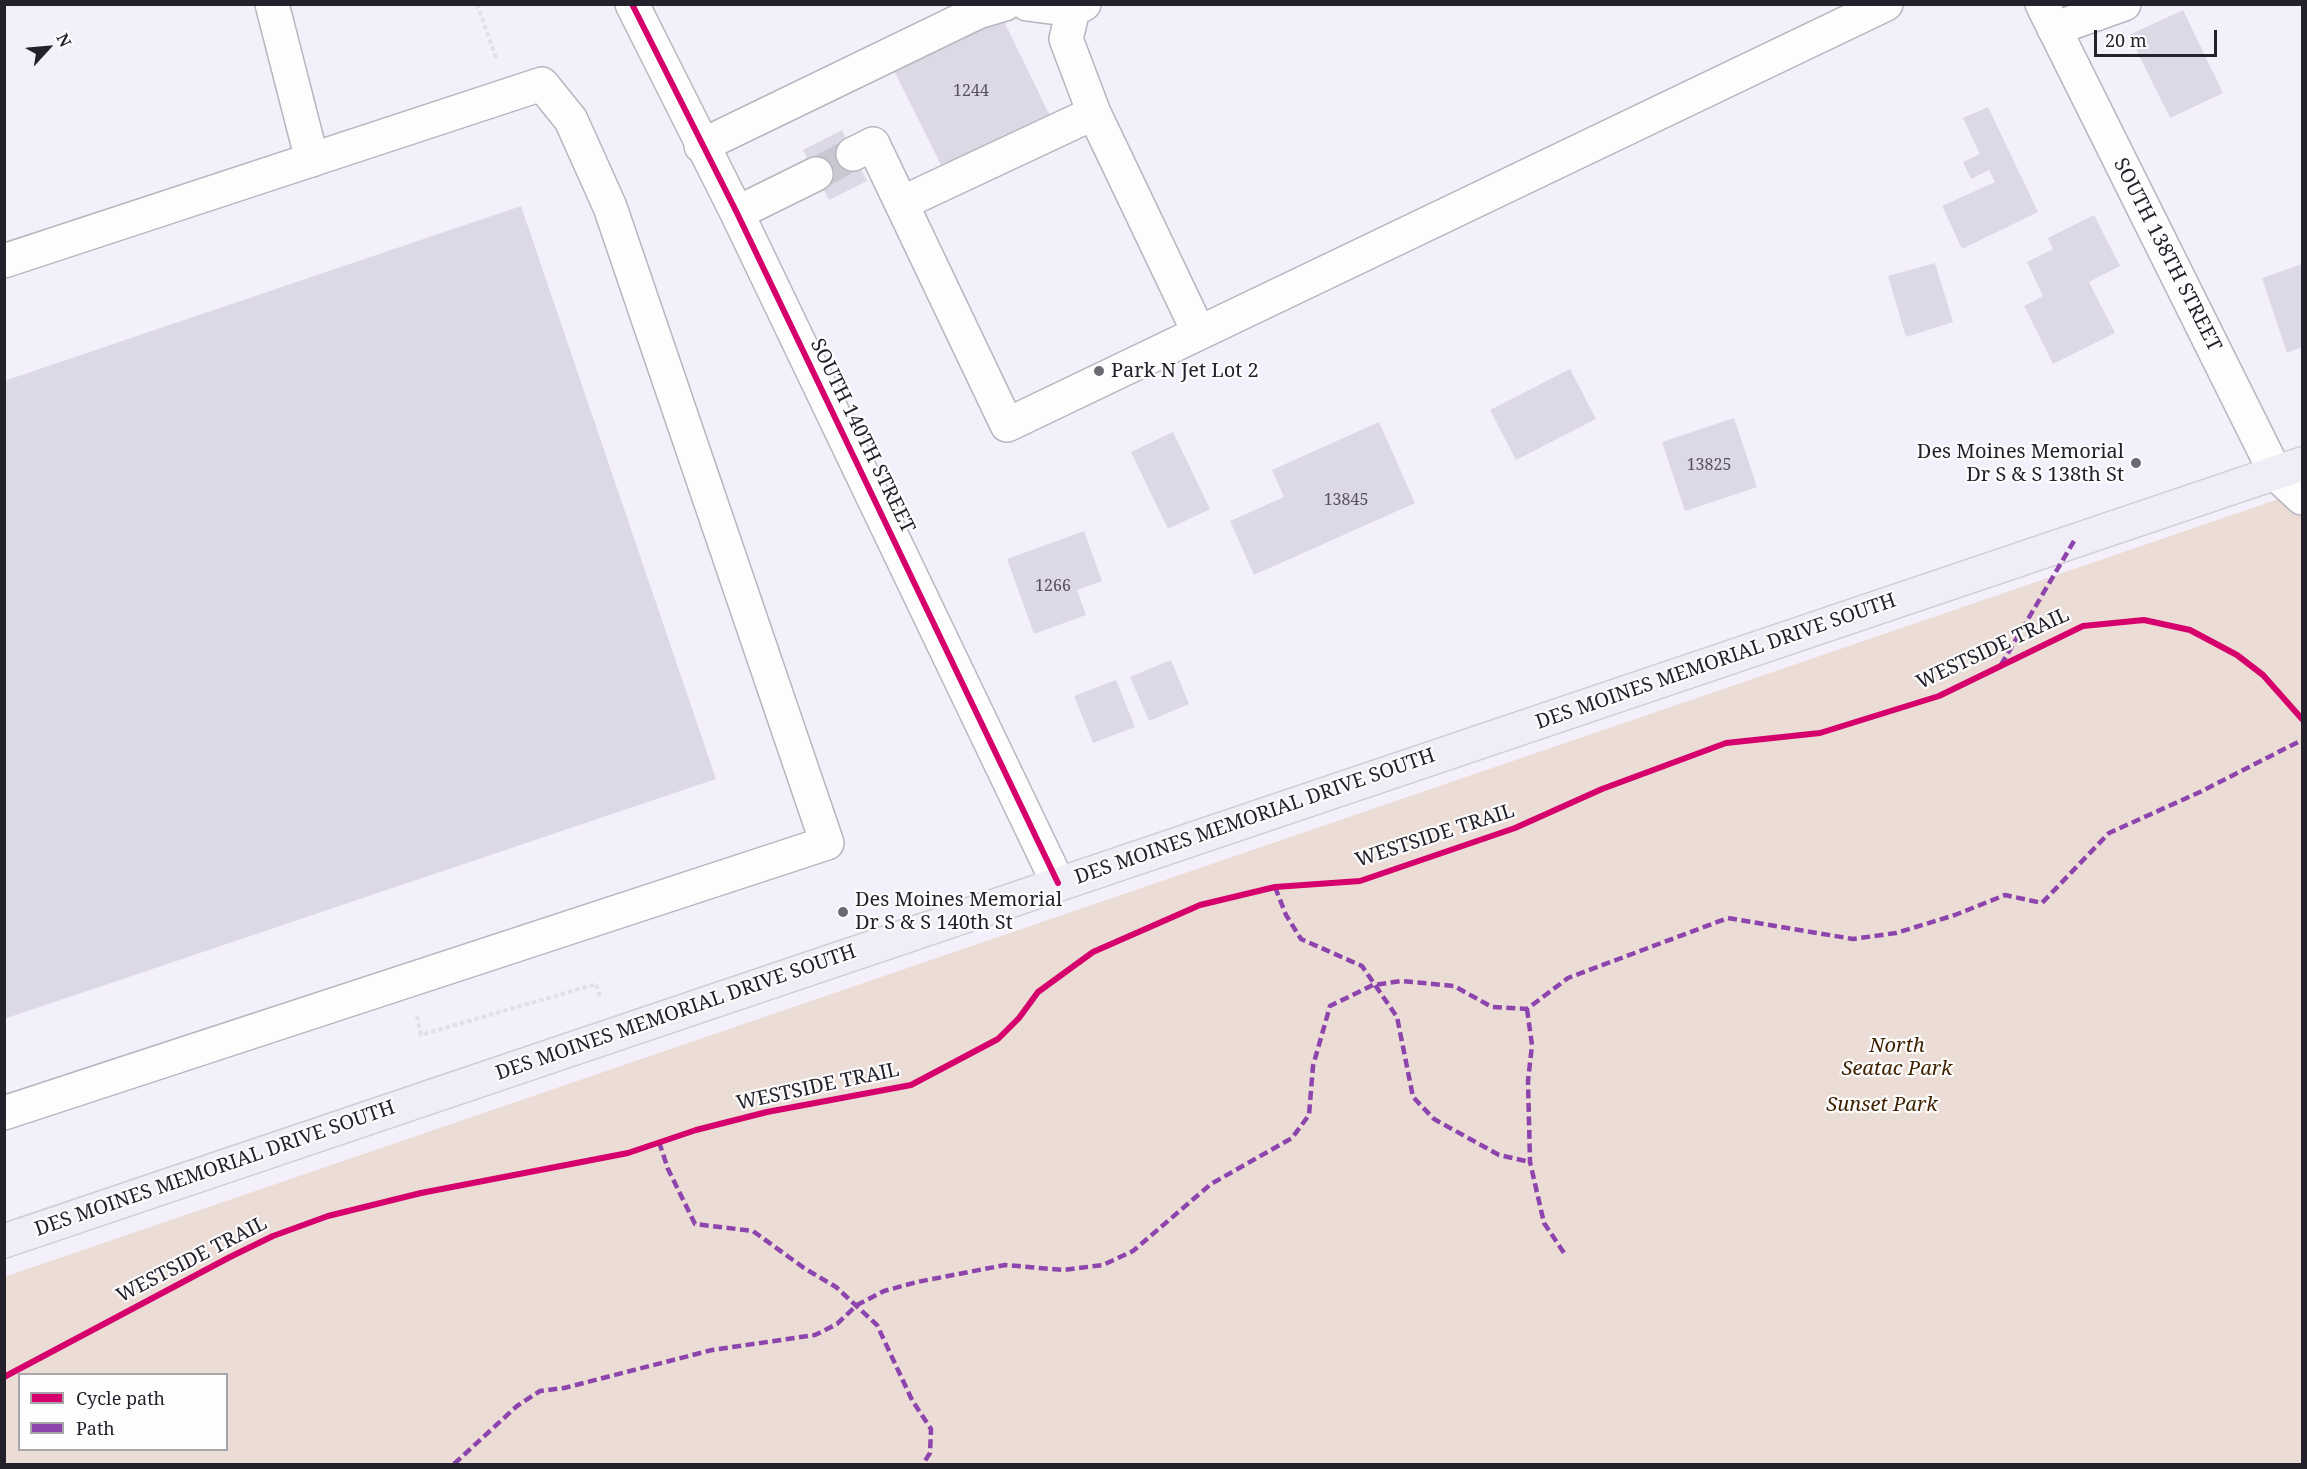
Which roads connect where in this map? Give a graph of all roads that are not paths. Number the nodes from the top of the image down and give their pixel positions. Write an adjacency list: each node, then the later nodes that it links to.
1 (272, 4): 12 (street)
2 (632, 4): 10 (street, SOUTH 140TH STREET)
3 (1005, 4): 10 (street)
4 (1027, 4): 7 (street)
5 (1886, 4): 17 (street)
6 (2124, 4): 8 (street)
7 (1079, 7): 9 (street)
8 (2048, 17): 18 (street, SOUTH 138TH STREET)
9 (1094, 113): 14 (street); 17 (street)
10 (701, 147): 15 (street, SOUTH 140TH STREET)
11 (863, 149): 14 (street)
12 (312, 160): 16 (street); 21 (street)
13 (816, 174): 15 (street)
14 (902, 203): 17 (street)
15 (737, 213): 20 (street, SOUTH 140TH STREET)
16 (4, 261)
17 (1200, 333)
18 (2289, 469): 19 (street, SOUTH 138TH STREET); 20 (main road, DES MOINES MEMORIAL DRIVE SOUTH)
19 (2302, 498)
20 (1058, 883): 22 (main road, DES MOINES MEMORIAL DRIVE SOUTH)
21 (4, 1113)
22 (4, 1241)

